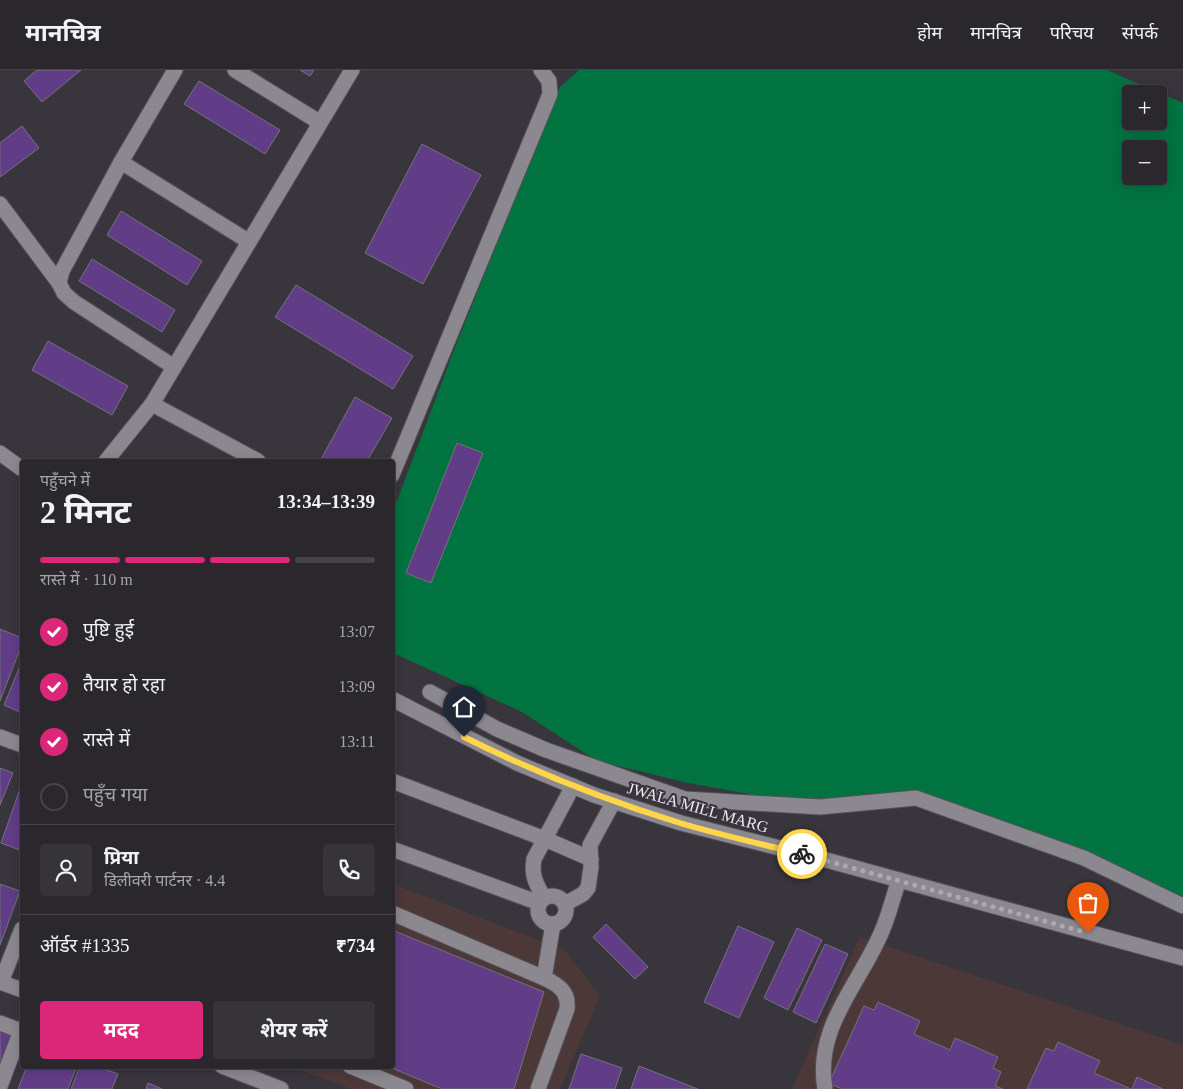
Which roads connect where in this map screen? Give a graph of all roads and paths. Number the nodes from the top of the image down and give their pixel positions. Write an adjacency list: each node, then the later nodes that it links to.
1 (175, 70): 6 (street)
2 (235, 70): 5 (street)
3 (352, 70): 5 (street)
4 (541, 70): 16 (street)
5 (319, 122): 8 (street)
6 (121, 162): 8 (street); 9 (street)
7 (0, 204): 9 (street)
8 (248, 241): 10 (street)
9 (59, 283): 10 (street)
10 (174, 368): 11 (street)
11 (152, 404): 13 (street); 14 (street)
12 (0, 453): 15 (street)
13 (108, 459)
14 (254, 459)
15 (20, 467)
16 (395, 468)
17 (430, 692): 30 (street)
18 (395, 701): 22 (street, JWALA MILL MARG)
19 (0, 736): 20 (street)
20 (20, 744)
21 (395, 782): 24 (street)
22 (573, 786): 23 (street, JWALA MILL MARG); 24 (street)
23 (614, 801): 26 (street); 27 (street, JWALA MILL MARG)
24 (545, 839): 26 (street); 28 (street)
25 (395, 850): 28 (street)
26 (591, 859): 29 (street)
27 (899, 880): 34 (street, JWALA MILL MARG); 47 (street)
28 (541, 900): 29 (street); 32 (street)
29 (565, 904): 32 (street)
30 (1183, 906)
31 (395, 914): 35 (street)
32 (553, 924): 35 (street)
33 (20, 934): 36 (street)
34 (1183, 958)
35 (544, 978): 46 (street)
36 (0, 982): 37 (street)
37 (20, 989)
38 (0, 1023): 39 (street)
39 (20, 1028)
40 (20, 1034): 43 (street)
41 (230, 1069): 44 (street)
42 (357, 1069): 45 (street)
43 (0, 1086)
44 (281, 1089)
45 (406, 1089)
46 (538, 1089)
47 (825, 1089)

